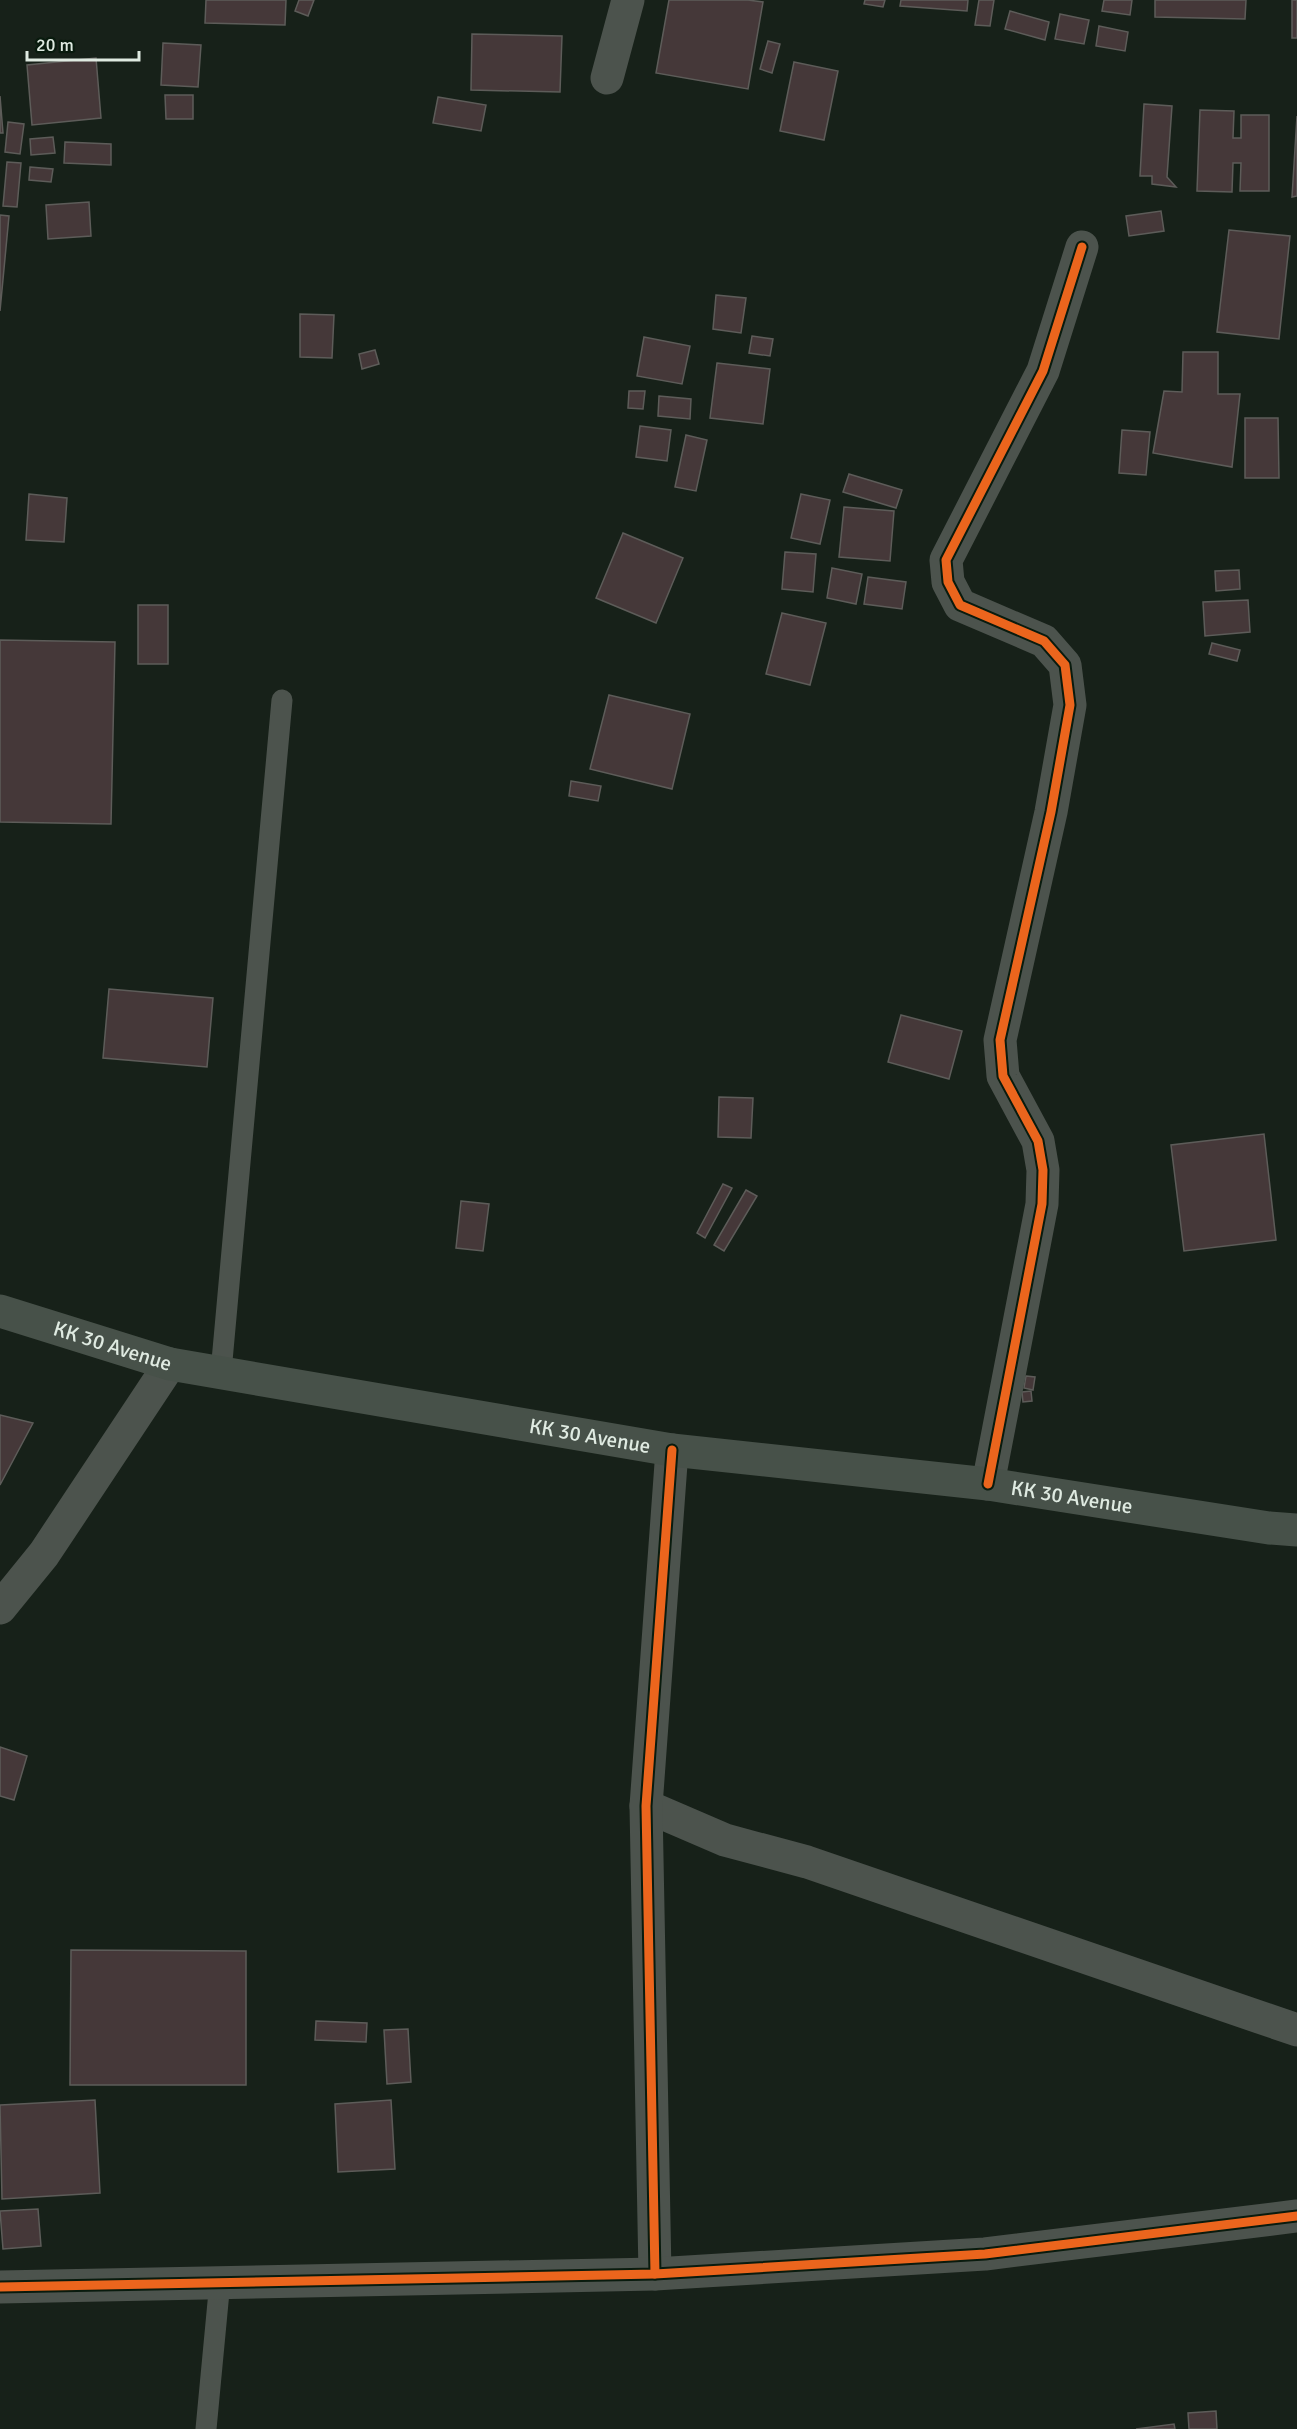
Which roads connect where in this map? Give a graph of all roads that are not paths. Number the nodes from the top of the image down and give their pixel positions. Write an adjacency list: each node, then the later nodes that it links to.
1 (628, 0): 2 (street)
2 (607, 78)
3 (1082, 247): 9 (street)
4 (282, 700): 7 (lane)
5 (0, 1311): 6 (main road, KK 30 Avenue)
6 (170, 1364): 7 (main road, KK 30 Avenue); 11 (street)
7 (221, 1372): 8 (main road, KK 30 Avenue)
8 (672, 1450): 9 (main road, KK 30 Avenue); 12 (street)
9 (988, 1484): 10 (main road, KK 30 Avenue)
10 (1297, 1530)
11 (0, 1608)
12 (646, 1806): 13 (street); 15 (street)
13 (1297, 2030)
14 (1297, 2216): 15 (street)
15 (655, 2274): 16 (street)
16 (220, 2282): 17 (street); 18 (lane)
17 (0, 2287)
18 (206, 2429)

